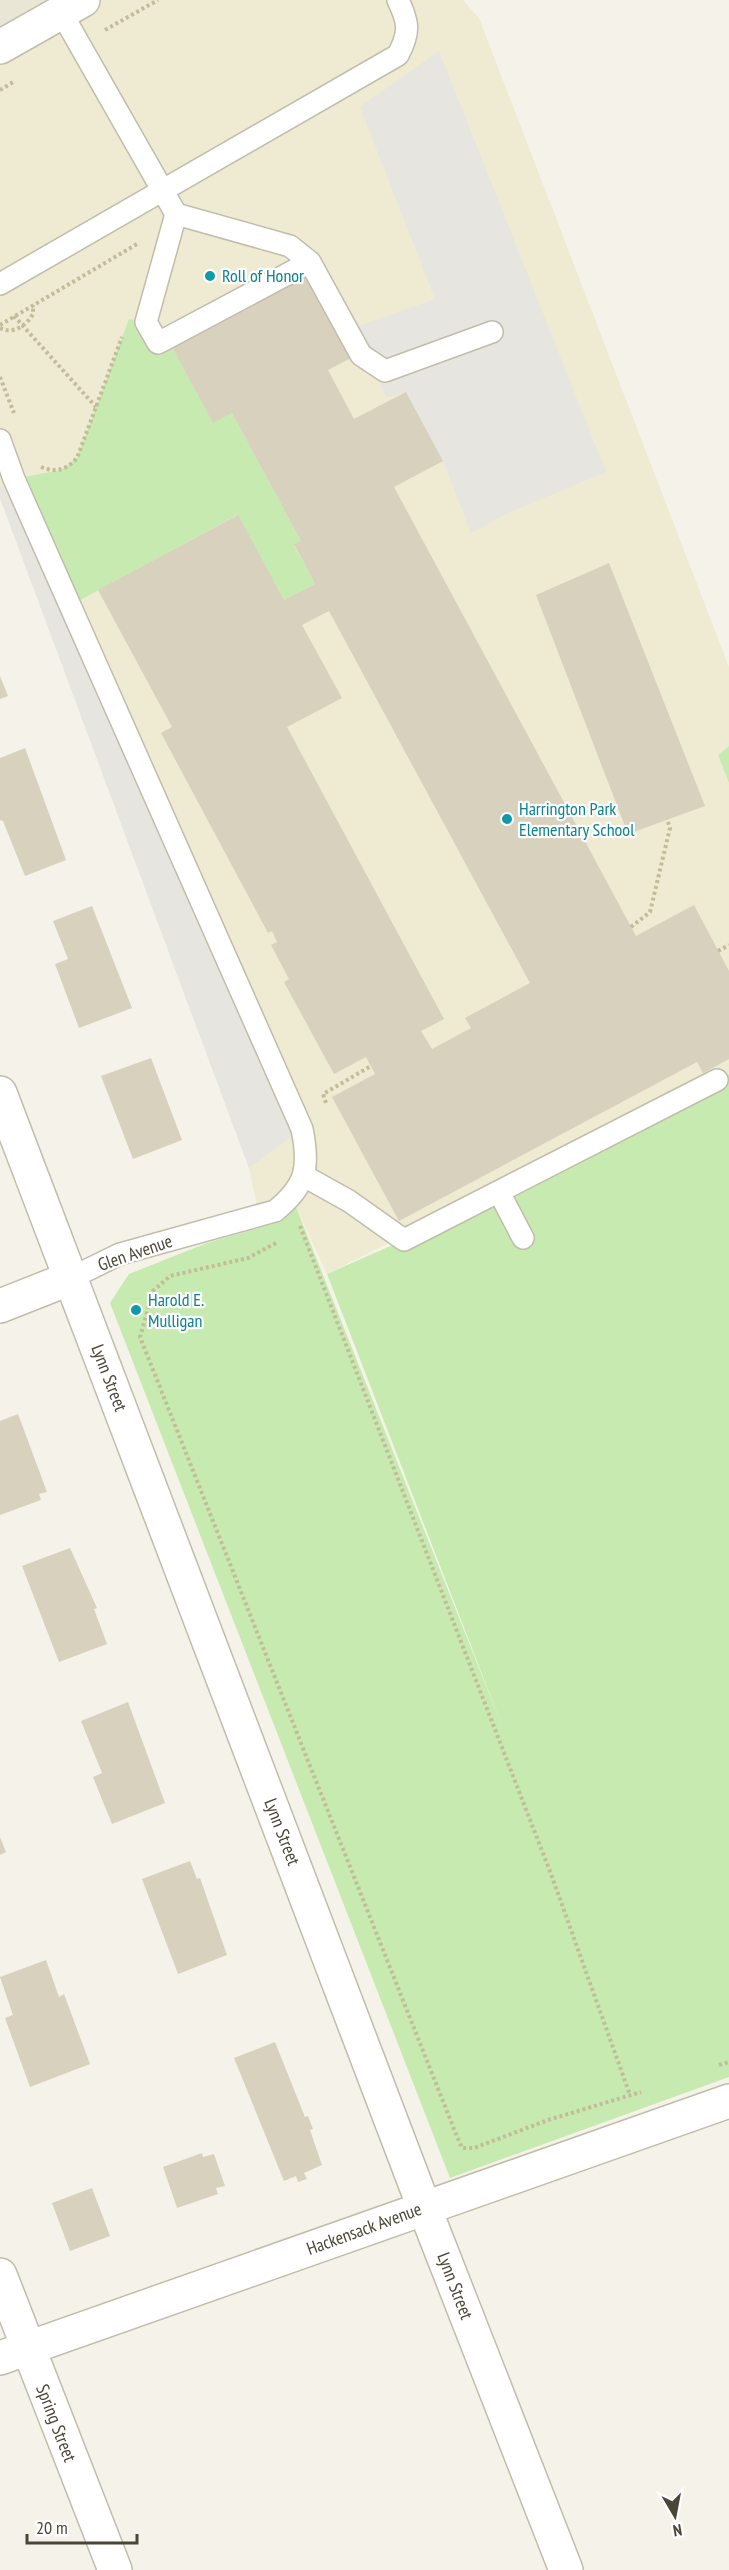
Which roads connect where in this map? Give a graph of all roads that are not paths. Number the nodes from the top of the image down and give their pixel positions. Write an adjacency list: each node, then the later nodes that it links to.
1 (398, 0): 4 (lane)
2 (72, 6): 3 (street); 4 (lane)
3 (0, 47)
4 (161, 191): 5 (lane); 7 (lane)
5 (176, 214): 6 (lane); 6 (lane)
6 (310, 262): 8 (lane)
7 (0, 284)
8 (492, 332)
9 (0, 440): 12 (lane)
10 (717, 1080): 13 (lane)
11 (0, 1093): 15 (street, Lynn Street)
12 (304, 1176): 13 (lane); 15 (lane, Glen Avenue)
13 (499, 1192): 14 (lane)
14 (524, 1238)
15 (71, 1278): 16 (street, Glen Avenue); 18 (street, Lynn Street)
16 (0, 1306)
17 (729, 2101): 18 (street, Hackensack Avenue)
18 (424, 2207): 20 (street, Hackensack Avenue); 22 (street, Lynn Street)
19 (0, 2275): 20 (street, Spring Street)
20 (14, 2353): 21 (street, Spring Street)
21 (115, 2570)
22 (566, 2570)

